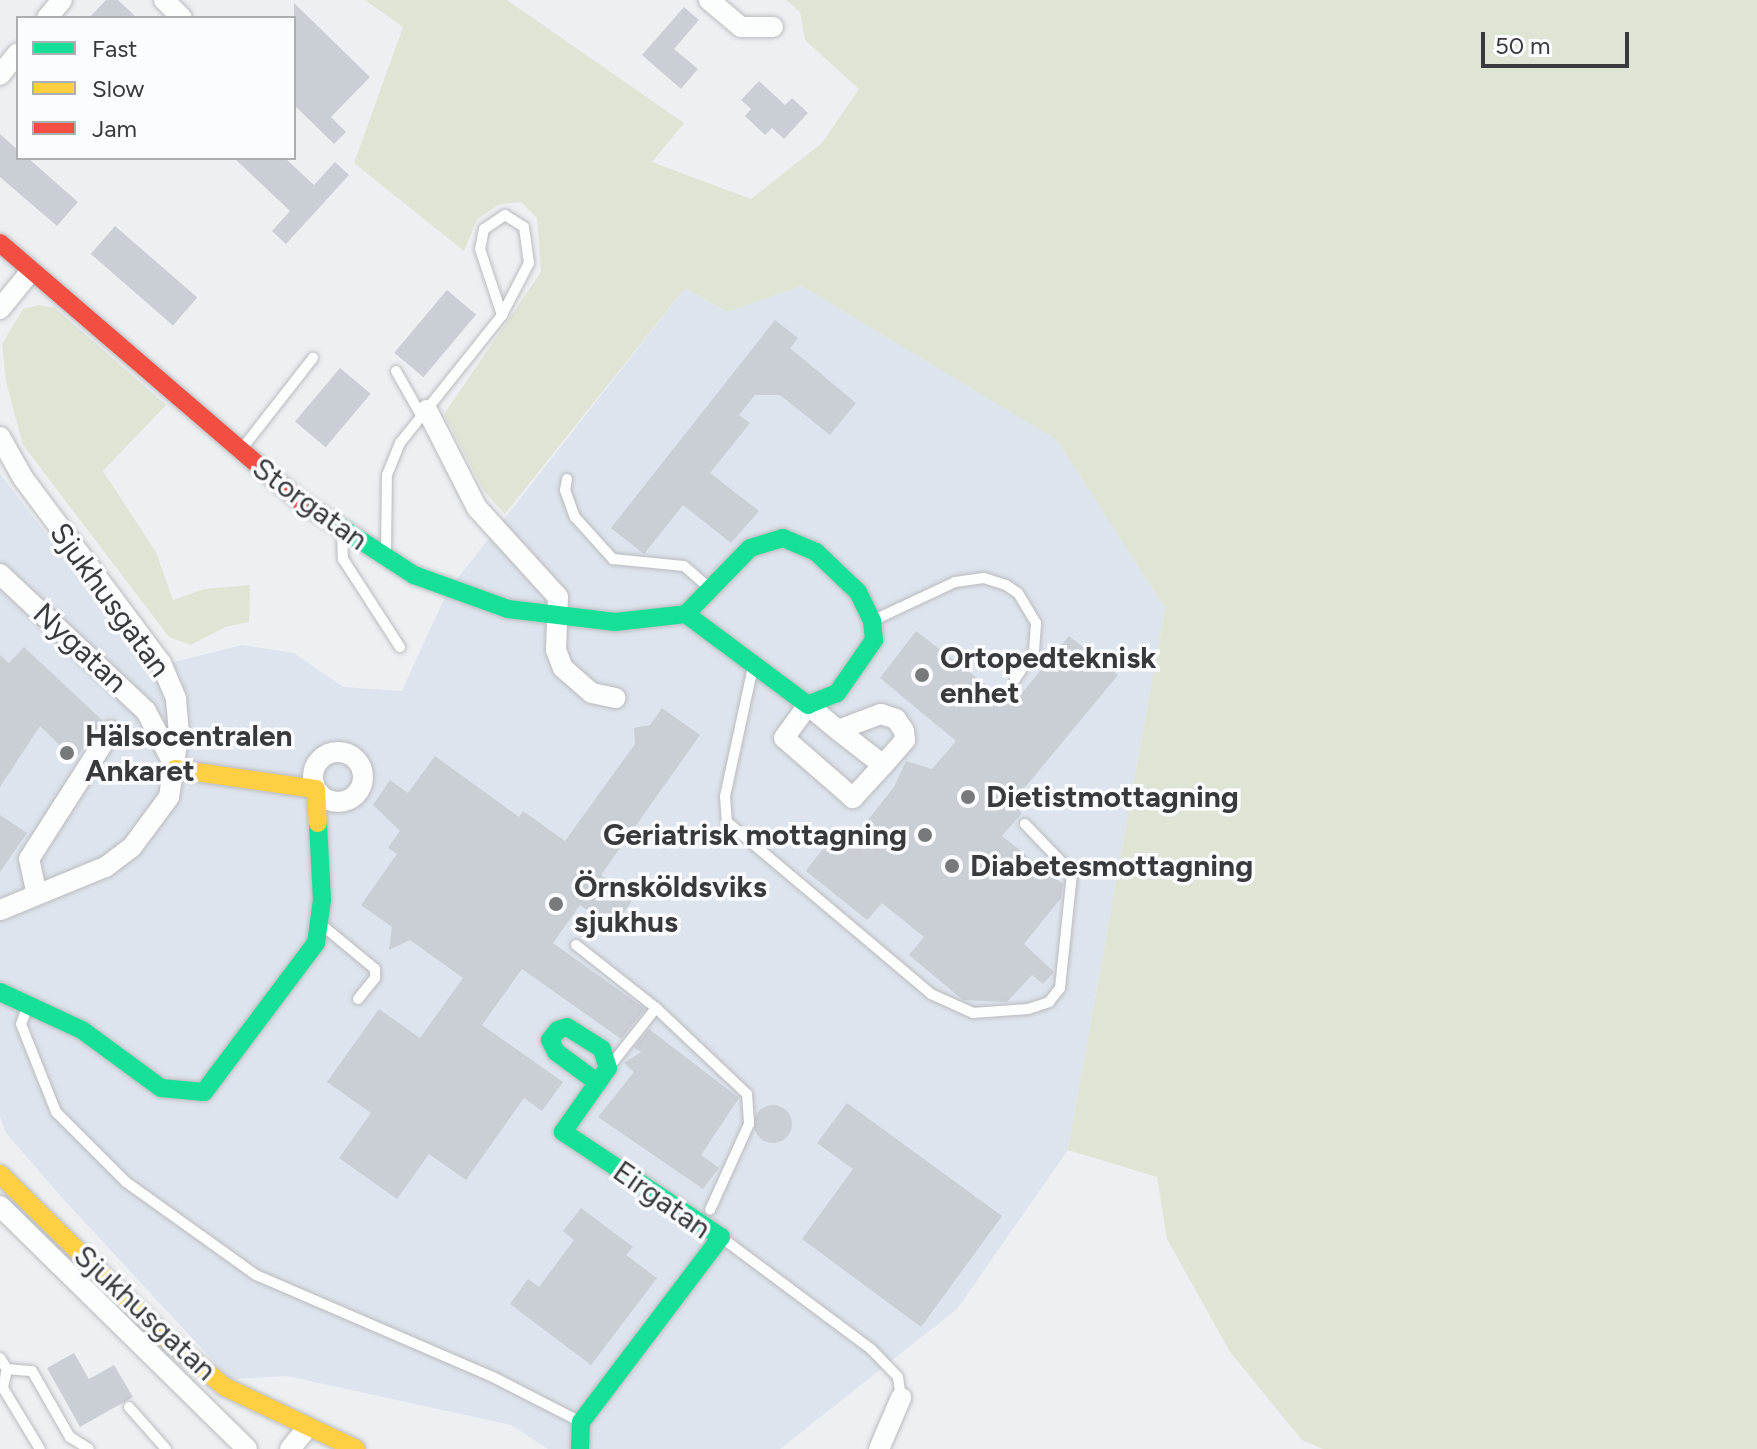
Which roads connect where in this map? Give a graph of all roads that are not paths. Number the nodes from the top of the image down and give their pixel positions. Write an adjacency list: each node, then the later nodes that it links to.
1 (164, 0): 3 (street)
2 (709, 0): 4 (street)
3 (180, 16)
4 (773, 27)
5 (16, 55): 6 (street)
6 (0, 75)
7 (0, 243): 8 (street, Storgatan)
8 (31, 271): 9 (street); 15 (street, Storgatan)
9 (0, 309)
10 (502, 315): 10 (lane); 13 (lane)
11 (313, 358): 15 (lane)
12 (396, 371): 13 (lane)
13 (425, 413): 18 (lane); 22 (street)
14 (0, 437): 32 (street, Sjukhusgatan)
15 (240, 452): 17 (street, Storgatan)
16 (567, 479): 20 (lane)
17 (341, 531): 18 (street, Storgatan); 24 (lane)
18 (386, 558): 22 (street, Storgatan)
19 (0, 574): 32 (street, Nygatan)
20 (709, 589): 21 (street); 23 (street)
21 (686, 614): 22 (street, Storgatan); 25 (street)
22 (558, 617): 27 (street)
23 (872, 621): 26 (lane); 28 (street)
24 (400, 647)
25 (754, 664): 28 (street); 33 (lane)
26 (1015, 679)
27 (615, 698)
28 (808, 705): 29 (street); 31 (street)
29 (838, 730): 31 (street); 31 (street)
30 (111, 731): 34 (street)
31 (883, 765)
32 (175, 769): 34 (street, Sjukhusgatan); 36 (street)
33 (1025, 824)
34 (36, 891): 35 (street, Sjukhusgatan)
35 (0, 910)
36 (322, 925): 39 (lane); 40 (street)
37 (576, 945): 41 (lane)
38 (0, 992): 40 (street)
39 (358, 999)
40 (29, 1004): 51 (lane)
41 (656, 1008): 42 (lane); 45 (lane)
42 (603, 1076): 46 (street, Eirgatan)
43 (0, 1174): 52 (street, Sjukhusgatan)
44 (0, 1206): 56 (street)
45 (710, 1210)
46 (721, 1237): 49 (lane); 51 (street, Eirgatan)
47 (0, 1358): 48 (lane)
48 (7, 1369): 53 (lane); 54 (lane)
49 (901, 1398): 60 (street)
50 (129, 1407): 55 (lane)
51 (581, 1422): 59 (street)
52 (307, 1428): 57 (street); 58 (street)
53 (40, 1449)
54 (89, 1449)
55 (166, 1449)
56 (247, 1449)
57 (290, 1449)
58 (356, 1449)
59 (580, 1449)
60 (879, 1449)

